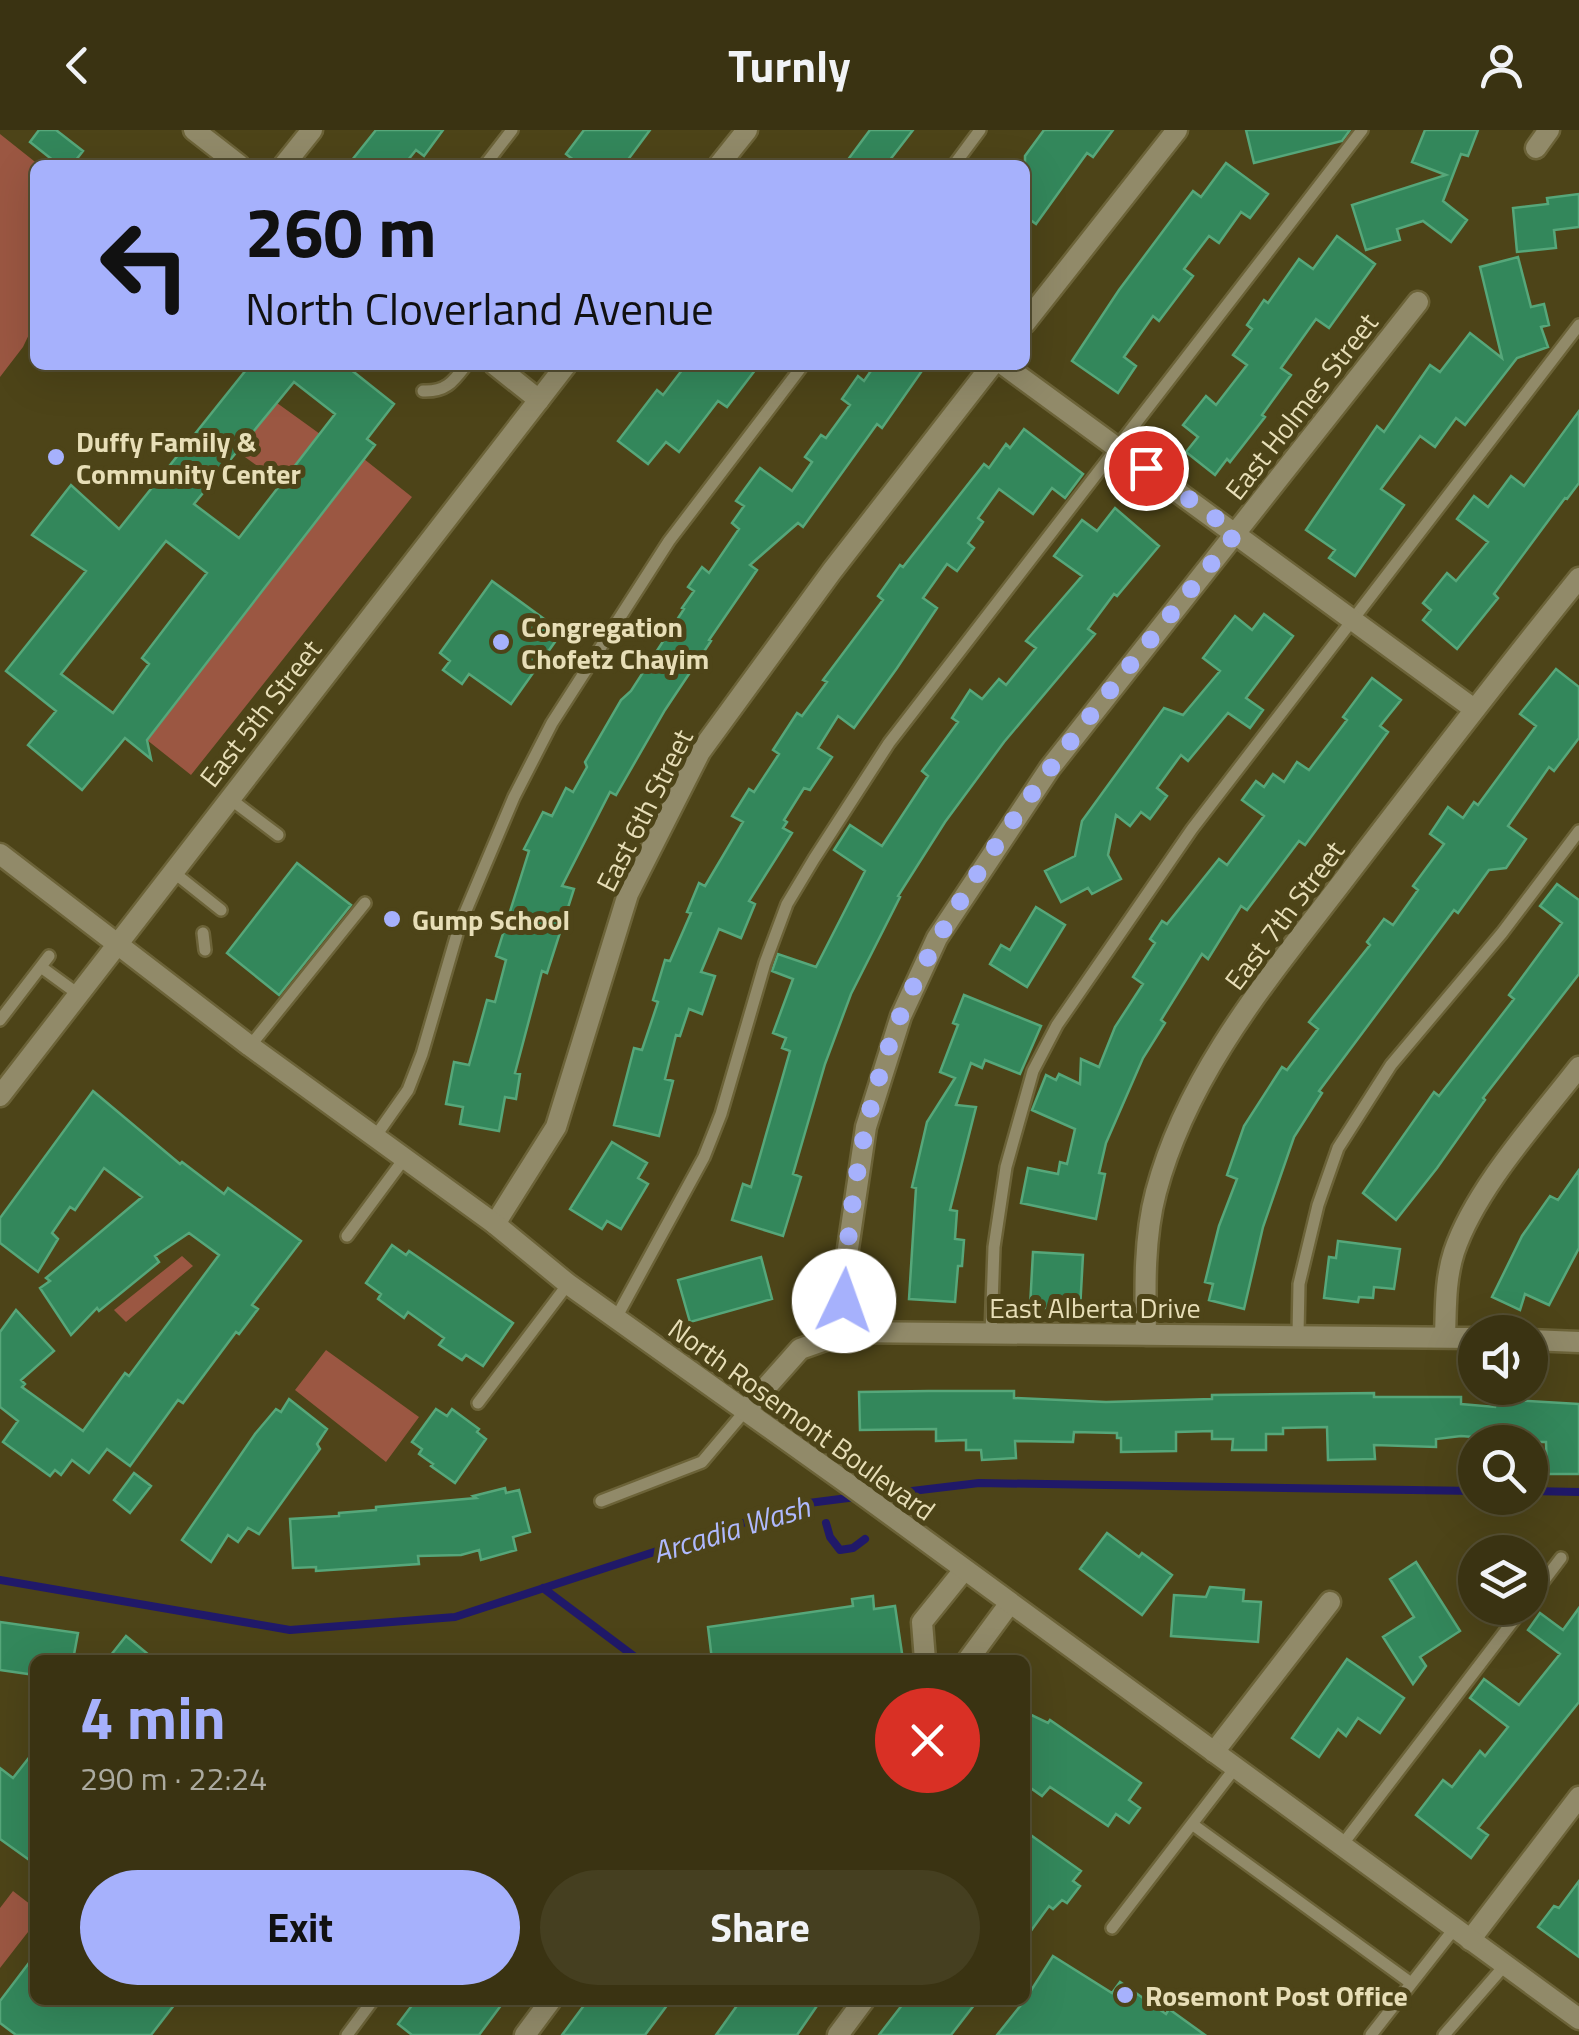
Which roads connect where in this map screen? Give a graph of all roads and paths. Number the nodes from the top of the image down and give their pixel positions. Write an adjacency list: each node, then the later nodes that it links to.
1 (194, 130): 10 (street)
2 (312, 130): 11 (street)
3 (512, 130): 12 (lane)
4 (747, 130): 13 (street)
5 (980, 130): 14 (lane)
6 (1177, 130): 16 (street)
7 (1362, 130): 26 (lane)
8 (1549, 130): 9 (street)
9 (1536, 148)
10 (232, 160)
11 (288, 160)
12 (489, 160)
13 (727, 160)
14 (958, 160)
15 (1418, 302): 27 (street, East Holmes Street)
16 (1030, 317)
17 (1579, 324): 29 (lane)
18 (462, 370): 24 (lane)
19 (500, 370): 25 (street)
20 (562, 370): 25 (street, East 5th Street)
21 (800, 370): 46 (lane)
22 (988, 370): 48 (street, East 6th Street)
23 (1011, 370): 26 (street)
24 (423, 390)
25 (539, 400): 31 (street, East 5th Street)
26 (1116, 446): 27 (street); 51 (lane)
27 (1236, 533): 29 (street); 52 (street, East Holmes Street)
28 (1579, 578): 30 (street, East 7th Street)
29 (1354, 620): 30 (street); 54 (lane)
30 (1474, 709): 55 (street, East 7th Street)
31 (229, 798): 33 (lane); 35 (street, East 5th Street)
32 (1579, 831): 53 (lane)
33 (278, 835)
34 (0, 854): 39 (street, North Rosemont Boulevard)
35 (172, 871): 37 (lane); 39 (street, East 5th Street)
36 (365, 903): 43 (lane)
37 (220, 910)
38 (202, 933): 40 (lane)
39 (116, 942): 41 (street, East 5th Street); 43 (street, North Rosemont Boulevard)
40 (206, 950)
41 (78, 994): 42 (lane); 45 (street, East 5th Street)
42 (0, 1020)
43 (250, 1046): 46 (street, North Rosemont Boulevard)
44 (1579, 1067): 56 (street)
45 (0, 1096)
46 (376, 1138): 47 (street, North Rosemont Boulevard)
47 (404, 1159): 48 (street, North Rosemont Boulevard); 49 (lane)
48 (495, 1224): 50 (street, North Rosemont Boulevard)
49 (347, 1236)
50 (568, 1284): 51 (street, North Rosemont Boulevard); 60 (lane)
51 (616, 1318): 61 (street, North Rosemont Boulevard)
52 (848, 1332): 54 (street, East Alberta Drive); 61 (street, East Alberta Drive)
53 (1298, 1334): 55 (street, East Alberta Drive); 56 (street, East Alberta Drive)
54 (991, 1335): 55 (street, East Alberta Drive)
55 (1146, 1335)
56 (1444, 1336): 57 (street, East Alberta Drive)
57 (1458, 1337)
58 (1548, 1341): 59 (street)
59 (1579, 1342)
60 (478, 1403)
61 (745, 1411): 62 (lane); 64 (street, North Rosemont Boulevard)
62 (601, 1501)
63 (1561, 1558): 65 (lane)
64 (964, 1570): 67 (street, North Rosemont Boulevard); 69 (street)
65 (1548, 1575)
66 (1330, 1602): 71 (street)
67 (1010, 1603): 70 (street); 71 (street, North Rosemont Boulevard)
68 (1510, 1625): 75 (lane)
69 (925, 1653)
70 (972, 1655)
71 (1214, 1752): 72 (street, North Rosemont Boulevard)
72 (1235, 1768): 74 (lane); 75 (street, North Rosemont Boulevard)
73 (1579, 1797): 77 (street)
74 (1192, 1824): 76 (lane); 79 (lane)
75 (1342, 1844): 77 (street, North Rosemont Boulevard)
76 (1112, 1928)
77 (1462, 1934): 78 (street, North Rosemont Boulevard); 79 (lane)
78 (1505, 1965): 83 (street, North Rosemont Boulevard); 88 (lane)
79 (1411, 1983): 87 (lane)
80 (369, 2005): 84 (lane)
81 (546, 2005): 85 (street)
82 (860, 2005): 86 (street)
83 (1579, 2019)
84 (346, 2035)
85 (525, 2035)
86 (838, 2035)
87 (1371, 2035)
88 (1444, 2035)

